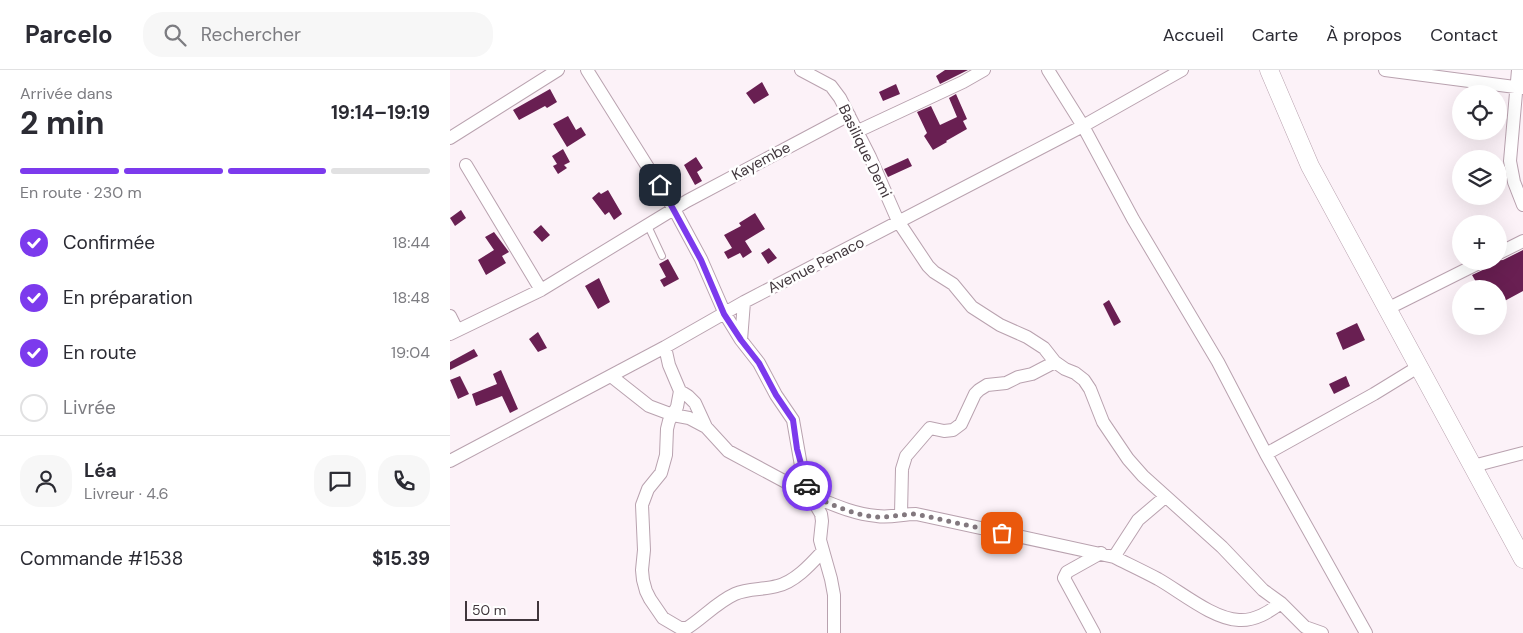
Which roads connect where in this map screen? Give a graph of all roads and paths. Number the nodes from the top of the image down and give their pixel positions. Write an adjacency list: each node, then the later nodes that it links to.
1 (558, 70): 14 (street)
2 (587, 70): 17 (street)
3 (801, 70): 11 (street, Basilique Demi)
4 (984, 70): 13 (street)
5 (1048, 70): 12 (street)
6 (1182, 70): 12 (street, Avenue Penaco)
7 (1269, 70): 26 (main road)
8 (1385, 70): 10 (street)
9 (1518, 70): 10 (street)
10 (1520, 88): 16 (street)
11 (849, 115): 13 (street, Basilique Demi); 17 (street, Kayembe)
12 (1083, 126): 18 (street, Avenue Penaco); 39 (street)
13 (858, 131): 18 (street, Basilique Demi)
14 (450, 138)
15 (466, 165): 24 (street)
16 (1523, 205)
17 (674, 208): 19 (street, Kayembe); 27 (street)
18 (898, 221): 25 (street, Avenue Penaco); 32 (street, Basilique Demi)
19 (648, 226): 22 (lane); 24 (street, Kayembe)
20 (1523, 241): 21 (street)
21 (1507, 249)
22 (662, 256)
23 (1465, 270): 26 (street)
24 (541, 290): 29 (street, Kayembe)
25 (744, 302): 27 (street, Avenue Penaco); 30 (street)
26 (1387, 309): 33 (main road)
27 (724, 314): 30 (street); 31 (street, Avenue Penaco)
28 (450, 316): 29 (street)
29 (454, 332)
30 (741, 340): 42 (street)
31 (665, 347): 34 (street, Avenue Penaco); 35 (street)
32 (1055, 362): 43 (street, Basilique Demi); 44 (street)
33 (1418, 367): 39 (street); 41 (main road)
34 (611, 376): 36 (street); 40 (street, Avenue Penaco)
35 (680, 391): 36 (street); 37 (street)
36 (673, 415): 37 (street); 45 (street)
37 (706, 427): 42 (street)
38 (1523, 453): 41 (street)
39 (1266, 454): 54 (street)
40 (450, 461)
41 (1473, 466): 47 (main road)
42 (810, 495): 44 (street); 45 (street)
43 (1165, 497): 46 (street); 48 (street, Basilique Demi)
44 (902, 514): 46 (street)
45 (823, 551): 50 (street)
46 (1107, 555): 48 (street); 51 (street)
47 (1523, 559)
48 (1281, 603): 49 (street, Basilique Demi)
49 (1290, 614): 52 (street); 53 (street)
50 (834, 633)
51 (1094, 633)
52 (1300, 633)
53 (1322, 633)
54 (1366, 633)

